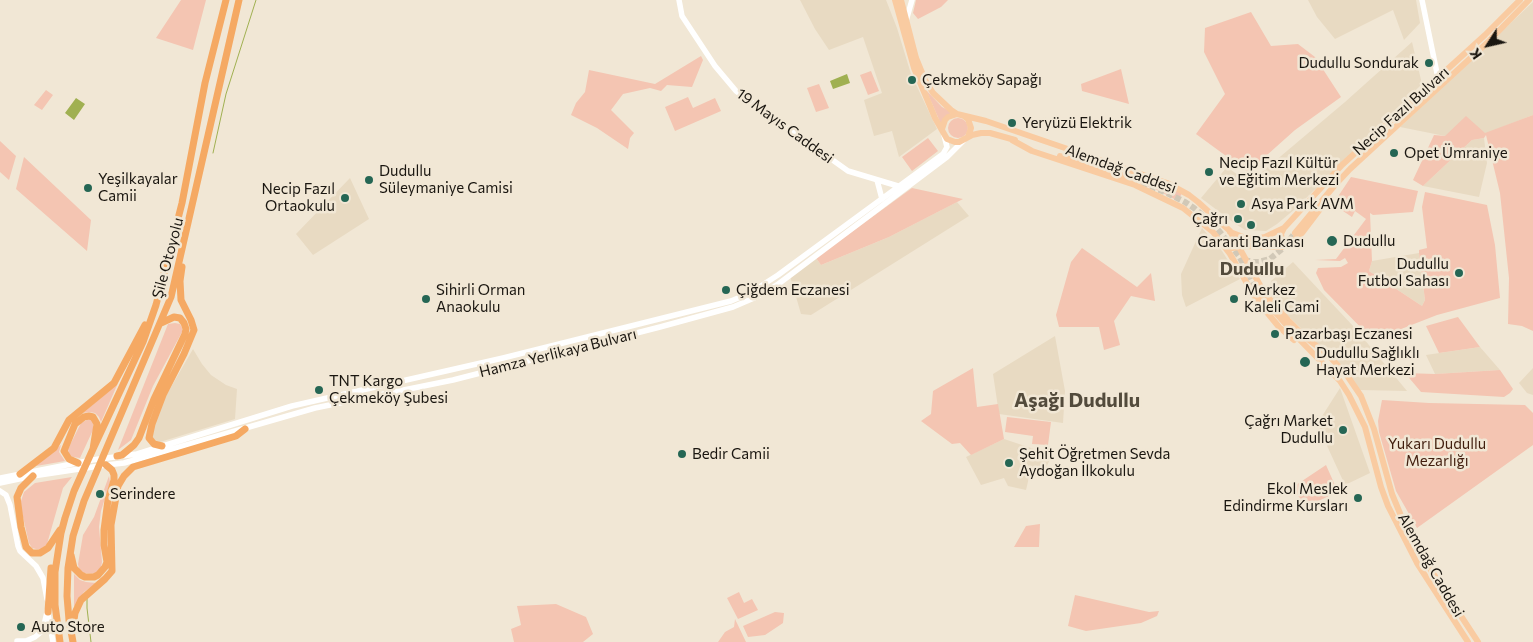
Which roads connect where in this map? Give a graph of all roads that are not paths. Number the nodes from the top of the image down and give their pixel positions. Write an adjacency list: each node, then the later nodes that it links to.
1 (226, 0): 31 (highway, Şile Otoyolu)
2 (239, 0): 25 (highway, Şile Otoyolu)
3 (679, 0): 18 (main road, 19 Mayıs Caddesi)
4 (895, 0): 14 (main road)
5 (901, 0): 10 (main road, Alemdağ Caddesi)
6 (912, 0): 10 (main road)
7 (1422, 0): 11 (main road)
8 (1520, 0): 11 (main road, Necip Fazıl Bulvarı)
9 (1529, 0): 11 (main road, Necip Fazıl Bulvarı)
10 (906, 20): 12 (main road, Alemdağ Caddesi)
11 (1440, 81): 24 (main road, Necip Fazıl Bulvarı); 28 (main road, Necip Fazıl Bulvarı)
12 (957, 114): 13 (main road, Alemdağ Caddesi); 14 (main road)
13 (964, 116): 15 (main road); 20 (main road, Alemdağ Caddesi)
14 (943, 132): 15 (main road, Alemdağ Caddesi); 19 (main road, Hamza Yerlikaya Bulvarı)
15 (966, 139): 16 (main road, Alemdağ Caddesi); 34 (main road, Hamza Yerlikaya Bulvarı)
16 (1012, 140): 17 (main road, Alemdağ Caddesi); 22 (main road, Alemdağ Caddesi)
17 (1134, 179)
18 (877, 180): 19 (main road, 19 Mayıs Caddesi); 21 (main road)
19 (898, 186): 21 (main road, Hamza Yerlikaya Bulvarı)
20 (1189, 195): 22 (main road); 23 (main road, Alemdağ Caddesi)
21 (882, 199): 35 (main road, Hamza Yerlikaya Bulvarı)
22 (1183, 208): 27 (main road, Alemdağ Caddesi)
23 (1222, 222): 26 (main road, Alemdağ Caddesi); 27 (main road)
24 (1284, 228): 26 (main road, Necip Fazıl Bulvarı); 28 (main road)
25 (186, 231): 32 (highway, Şile Otoyolu); 35 (highway)
26 (1230, 231): 29 (main road, Alemdağ Caddesi)
27 (1213, 232): 29 (main road); 33 (main road, Alemdağ Caddesi)
28 (1295, 236): 29 (main road)
29 (1239, 247): 54 (main road, Alemdağ Caddesi)
30 (1259, 294): 33 (main road, Alemdağ Caddesi)
31 (156, 305): 36 (highway, Şile Otoyolu); 40 (highway)
32 (160, 324): 37 (highway); 47 (highway, Şile Otoyolu)
33 (1317, 357): 53 (main road, Alemdağ Caddesi)
34 (245, 429): 39 (main road, Hamza Yerlikaya Bulvarı); 52 (highway)
35 (162, 446): 37 (main road, Hamza Yerlikaya Bulvarı)
36 (93, 448): 38 (highway); 45 (highway, Şile Otoyolu)
37 (118, 456): 38 (main road, Hamza Yerlikaya Bulvarı)
38 (78, 463): 40 (main road, Hamza Yerlikaya Bulvarı)
39 (106, 465): 41 (main road, Hamza Yerlikaya Bulvarı); 47 (highway)
40 (20, 474): 42 (main road, Hamza Yerlikaya Bulvarı)
41 (33, 476): 43 (main road, Hamza Yerlikaya Bulvarı); 45 (highway)
42 (0, 478)
43 (0, 483)
44 (0, 491): 48 (main road)
45 (63, 526): 46 (highway)
46 (58, 547): 48 (highway); 51 (highway)
47 (70, 551): 52 (highway)
48 (48, 612): 49 (main road); 50 (main road)
49 (17, 641)
50 (53, 642)
51 (60, 642)
52 (73, 642)
53 (1468, 642)
54 (1478, 642)

